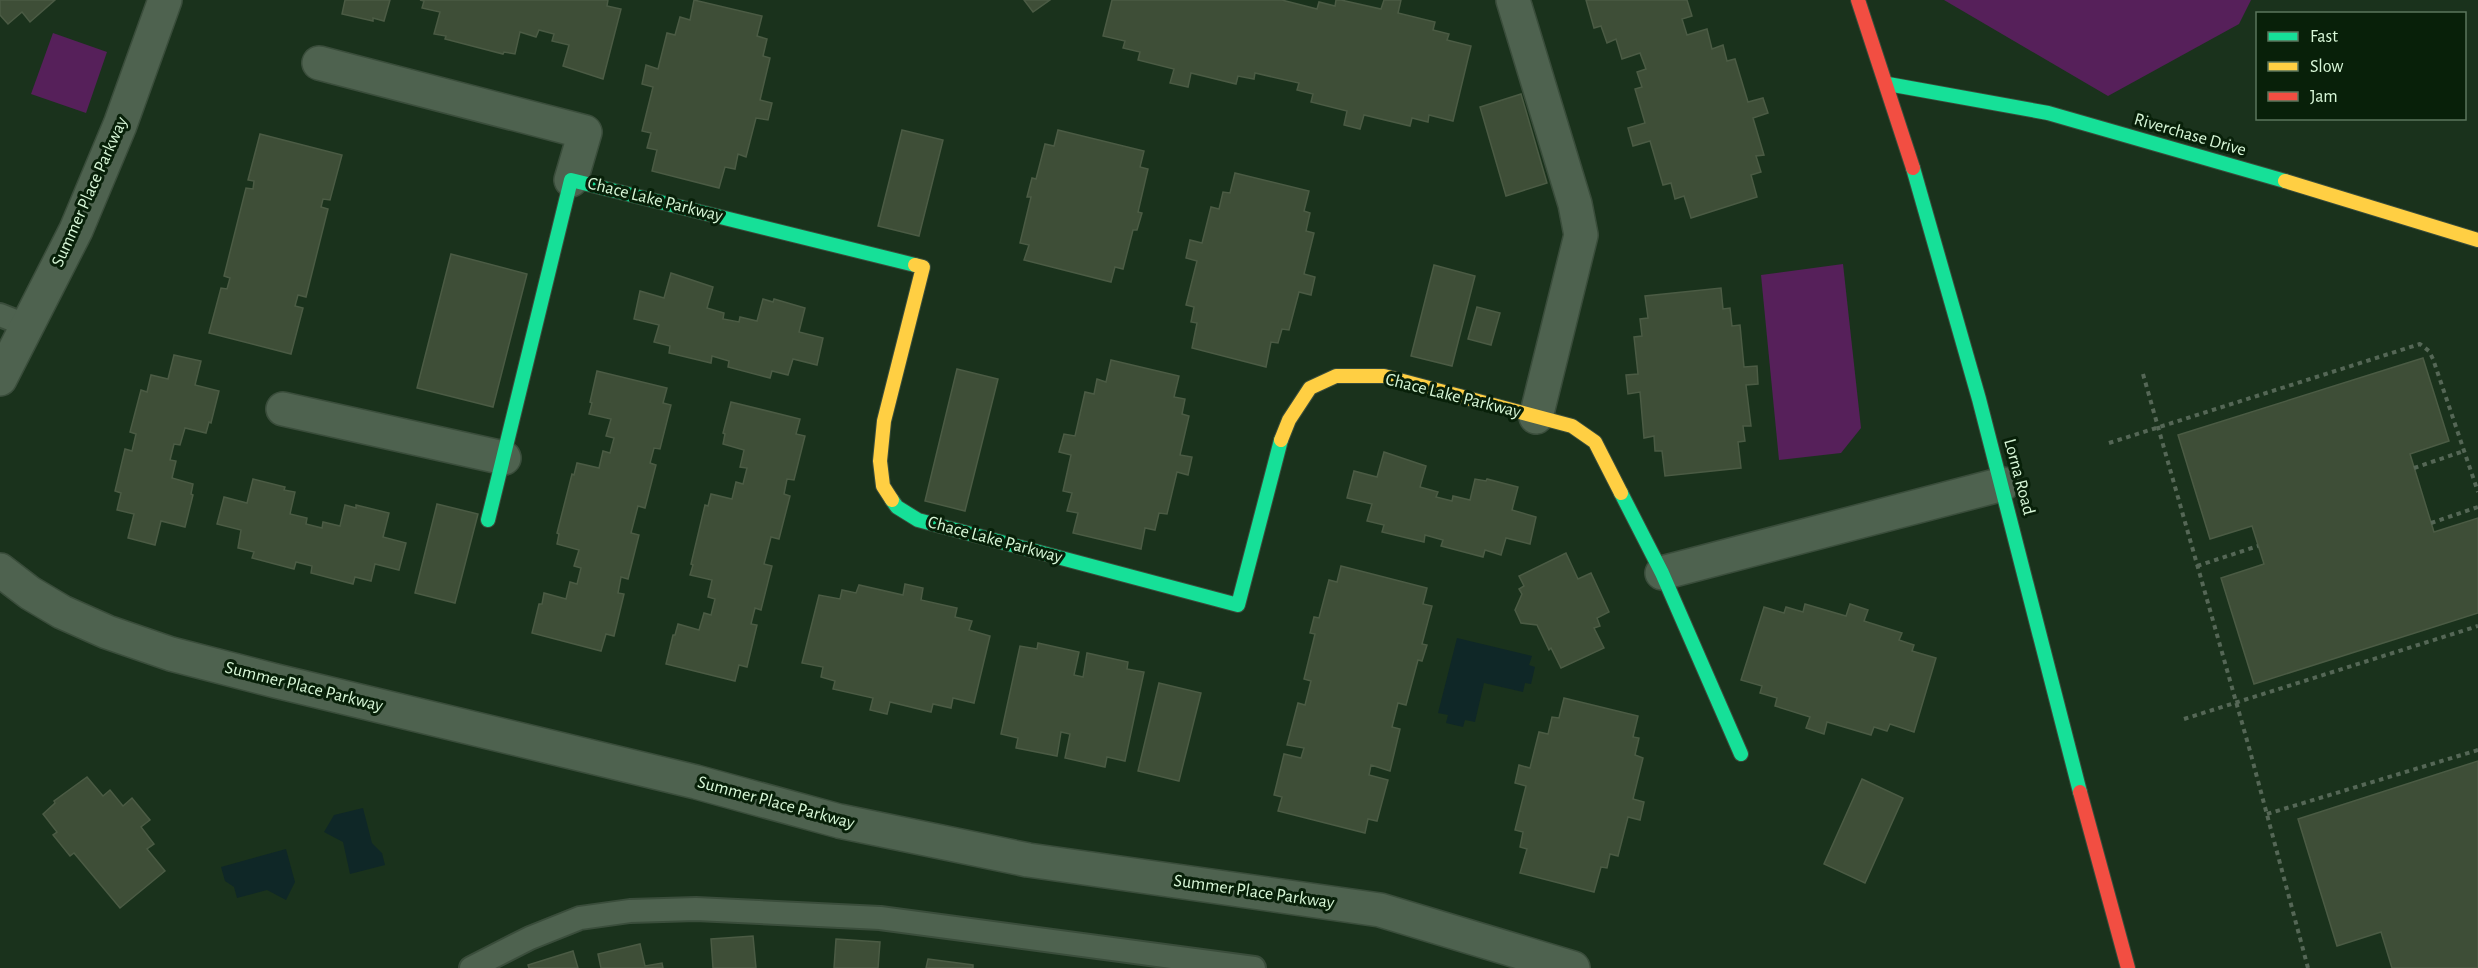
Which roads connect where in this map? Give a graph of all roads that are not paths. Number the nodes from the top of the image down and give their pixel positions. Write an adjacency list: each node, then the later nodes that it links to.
1 (165, 0): 8 (street, Summer Place Parkway)
2 (1513, 0): 11 (street, Chace Lake Parkway)
3 (1858, 0): 5 (street, Lorna Road)
4 (319, 63): 6 (street, Chace Lake Parkway)
5 (1888, 84): 7 (street, Riverchase Drive); 13 (street, Lorna Road)
6 (571, 180): 11 (street, Chace Lake Parkway); 12 (street, Chace Lake Parkway)
7 (2478, 240)
8 (14, 320): 9 (street, Summer Place Parkway)
9 (0, 379)
10 (283, 409): 12 (street)
11 (1536, 417): 16 (street, Chace Lake Parkway)
12 (504, 458): 14 (street, Chace Lake Parkway)
13 (2003, 484): 16 (street); 18 (street, Lorna Road)
14 (488, 520)
15 (0, 570): 21 (street, Summer Place Parkway)
16 (1662, 573): 17 (street, Chace Lake Parkway)
17 (1741, 754)
18 (2125, 964)
19 (471, 968): 20 (lane)
20 (1254, 968)
21 (1573, 968)

